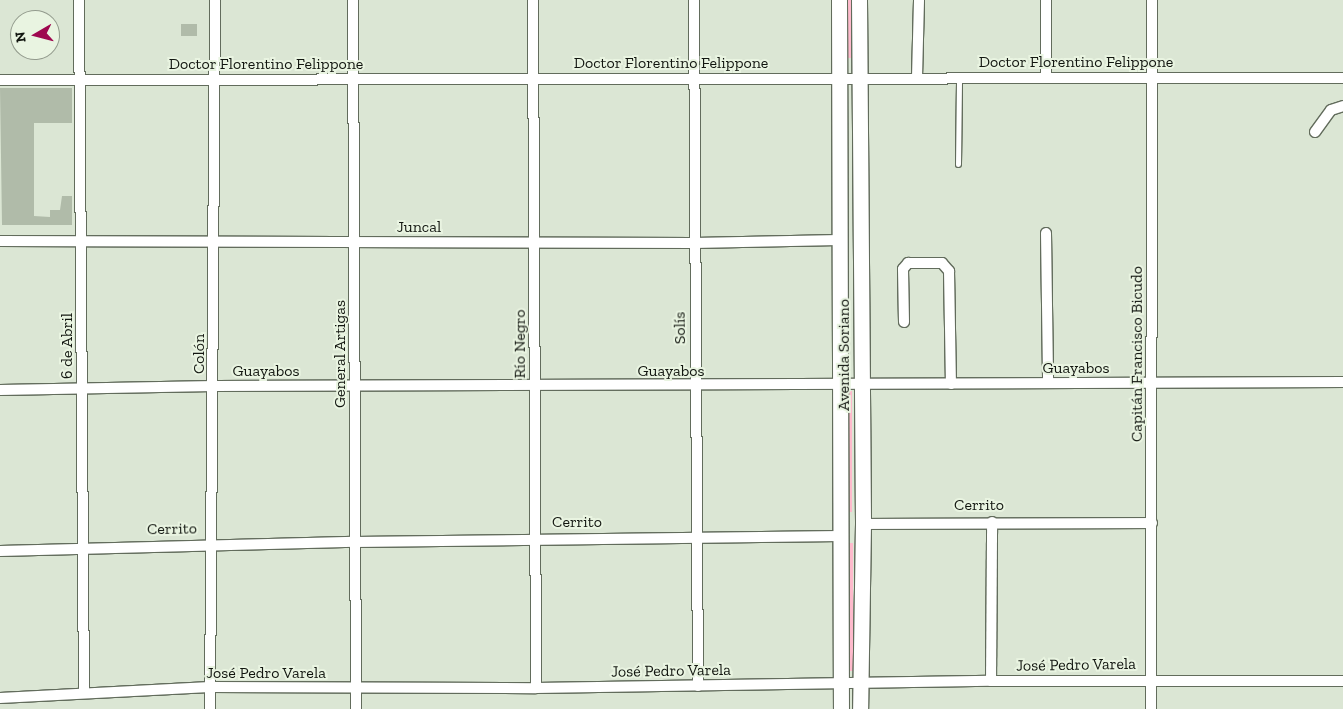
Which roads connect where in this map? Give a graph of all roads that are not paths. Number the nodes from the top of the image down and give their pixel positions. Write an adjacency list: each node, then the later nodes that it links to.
1 (79, 0): 22 (street, 6 de Abril)
2 (215, 0): 23 (street, Colón)
3 (353, 0): 20 (street, General Artigas)
4 (533, 0): 17 (street, Río Negro)
5 (694, 0): 18 (street, Solís)
6 (839, 0): 13 (street, Avenida Soriano)
7 (859, 0): 14 (street, Avenida Soriano)
8 (919, 0): 15 (street)
9 (1046, 0): 11 (street)
10 (1152, 0): 12 (street, Capitán Francisco Bicudo)
11 (1046, 76): 12 (street, Doctor Florentino Felippone); 16 (street, Doctor Florentino Felippone)
12 (1152, 76): 19 (street, Doctor Florentino Felippone); 38 (street, Capitán Francisco Bicudo)
13 (840, 77): 14 (street, Doctor Florentino Felippone); 18 (street, Doctor Florentino Felippone); 28 (street, Avenida Soriano)
14 (860, 77): 15 (street, Doctor Florentino Felippone); 40 (street, Avenida Soriano)
15 (917, 77): 16 (street, Doctor Florentino Felippone)
16 (959, 77): 26 (lane)
17 (534, 78): 18 (street, Doctor Florentino Felippone); 20 (street, Doctor Florentino Felippone); 32 (street, Río Negro)
18 (695, 78): 33 (street, Solís)
19 (1343, 78)
20 (354, 79): 23 (street, Doctor Florentino Felippone); 30 (street, General Artigas)
21 (0, 80): 22 (street, Doctor Florentino Felippone)
22 (80, 80): 23 (street, Doctor Florentino Felippone); 31 (street, 6 de Abril)
23 (217, 80): 34 (street, Colón)
24 (1343, 106): 25 (street)
25 (1315, 132)
26 (958, 164)
27 (1046, 233): 37 (street)
28 (839, 240): 33 (street, Juncal); 39 (street, Avenida Soriano)
29 (0, 241): 31 (street, Juncal)
30 (355, 241): 32 (street, Juncal); 34 (street, Juncal); 42 (street, General Artigas)
31 (83, 242): 34 (street, Juncal); 46 (street, 6 de Abril)
32 (534, 242): 33 (street, Juncal); 45 (street, Río Negro)
33 (694, 243): 44 (street, Solís)
34 (214, 244): 43 (street, Colón)
35 (904, 322): 41 (street)
36 (1343, 382): 38 (street, Guayabos)
37 (1048, 383): 38 (street, Guayabos); 41 (street, Guayabos)
38 (1153, 383): 49 (street, Capitán Francisco Bicudo)
39 (839, 384): 40 (street, Guayabos); 44 (street, Guayabos); 51 (street, Avenida Soriano)
40 (861, 384): 41 (street, Guayabos); 50 (street, Avenida Soriano)
41 (951, 384)
42 (355, 385): 43 (street, Guayabos); 45 (street, Guayabos); 54 (street, General Artigas)
43 (214, 386): 46 (street, Guayabos); 55 (street, Colón)
44 (696, 386): 45 (street, Guayabos); 53 (street, Solís)
45 (535, 387): 52 (street, Río Negro)
46 (82, 389): 47 (street, Guayabos); 56 (street, 6 de Abril)
47 (0, 390)
48 (992, 522): 49 (street, Cerrito); 50 (street, Cerrito); 60 (street)
49 (1152, 523): 58 (street, Capitán Francisco Bicudo)
50 (863, 524): 51 (street, Cerrito); 62 (street, Avenida Soriano)
51 (840, 536): 53 (street, Cerrito); 61 (street, Avenida Soriano)
52 (534, 540): 53 (street, Cerrito); 54 (street, Cerrito); 66 (street, Río Negro)
53 (697, 540): 63 (street, Solís)
54 (355, 542): 55 (street, Cerrito); 65 (street, General Artigas)
55 (209, 546): 56 (street, Cerrito); 64 (street, Colón)
56 (83, 548): 57 (street, Cerrito); 67 (street, 6 de Abril)
57 (0, 550)
58 (1151, 680): 59 (street, José Pedro Varela); 60 (street, José Pedro Varela); 73 (street, Capitán Francisco Bicudo)
59 (1343, 680)
60 (991, 681): 62 (street, José Pedro Varela)
61 (841, 683): 62 (street, José Pedro Varela); 63 (street, José Pedro Varela); 71 (street, Avenida Soriano)
62 (860, 683): 72 (street, Avenida Soriano)
63 (698, 686): 66 (street, José Pedro Varela)
64 (210, 687): 65 (street, José Pedro Varela); 67 (street, José Pedro Varela); 69 (street, Colón)
65 (356, 688): 66 (street, José Pedro Varela); 70 (street, General Artigas)
66 (536, 688)
67 (84, 693): 68 (street, José Pedro Varela)
68 (0, 698)
69 (210, 709)
70 (356, 709)
71 (841, 709)
72 (860, 709)
73 (1151, 709)

